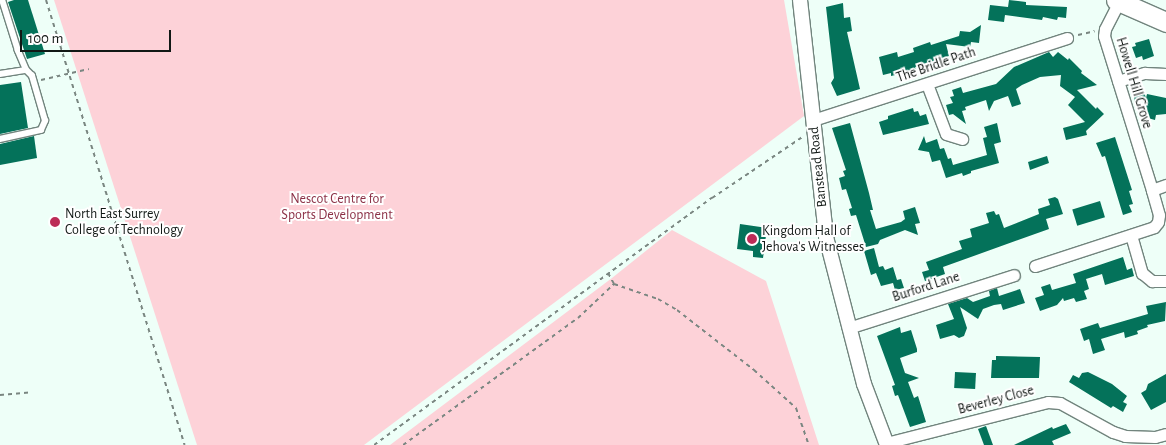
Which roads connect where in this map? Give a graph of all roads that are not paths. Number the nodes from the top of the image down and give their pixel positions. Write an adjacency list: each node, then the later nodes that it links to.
1 (2, 0): 7 (lane)
2 (800, 0): 3 (lane); 12 (street, Banstead Road)
3 (805, 0)
4 (1117, 1): 5 (highway); 10 (street, Howell Hill Grove)
5 (1166, 22)
6 (1068, 38): 11 (street, The Bridle Path)
7 (26, 70): 8 (lane); 13 (lane)
8 (0, 74)
9 (1166, 74): 10 (street)
10 (1118, 81): 16 (street, Howell Hill Grove)
11 (927, 84): 12 (street, The Bridle Path); 14 (street)
12 (814, 120): 21 (street, Banstead Road)
13 (0, 138)
14 (962, 139)
15 (1166, 185): 16 (street)
16 (1152, 190): 17 (street, Howell Hill Grove)
17 (1130, 235): 18 (street, Howell Hill Grove); 20 (street)
18 (1035, 266)
19 (1014, 275): 21 (street, Burford Lane)
20 (1166, 281)
21 (848, 328): 23 (street, Banstead Road)
22 (1166, 434): 23 (street, Beverley Close)
23 (887, 444)

